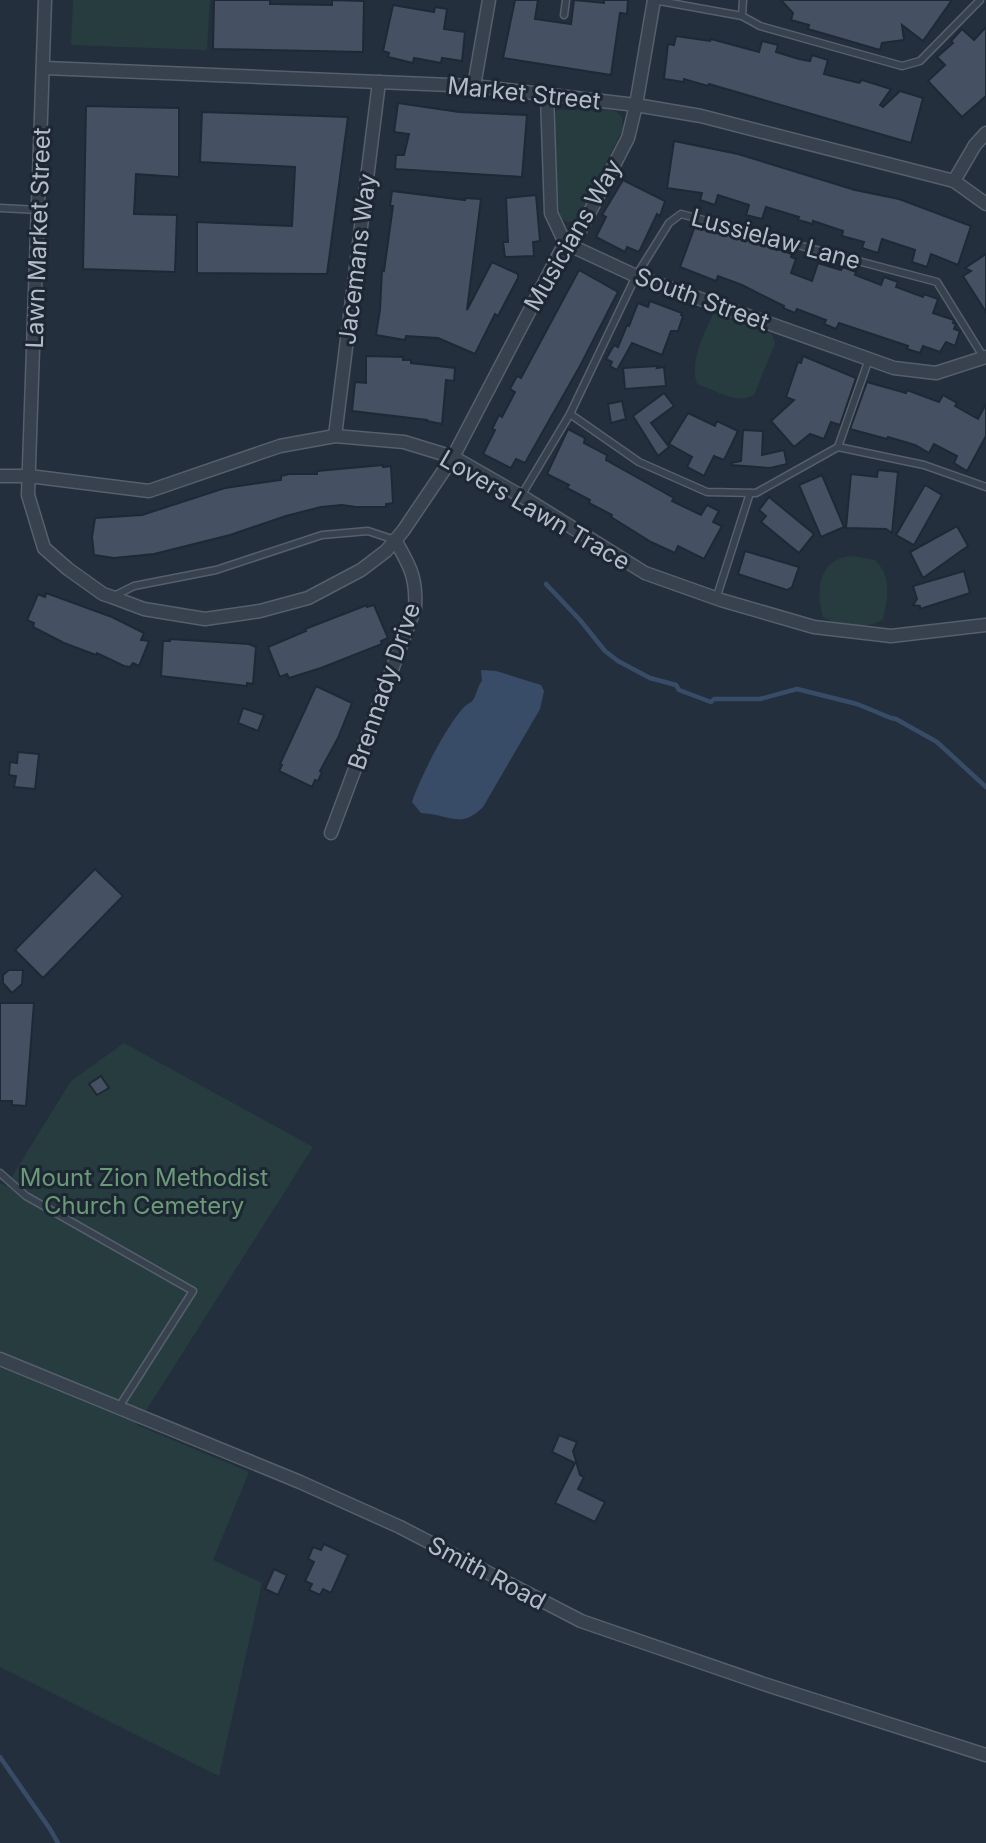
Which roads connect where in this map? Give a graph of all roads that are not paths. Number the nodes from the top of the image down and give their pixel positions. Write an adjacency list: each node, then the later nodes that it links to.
1 (45, 0): 9 (street, Lawn Market Street)
2 (489, 0): 11 (street)
3 (566, 0): 7 (lane)
4 (654, 0): 8 (lane); 13 (street, Musicians Way)
5 (743, 0): 8 (lane)
6 (980, 0): 8 (lane)
7 (564, 15)
8 (742, 16)
9 (45, 68): 10 (street, Market Street); 18 (street, Lawn Market Street)
10 (379, 82): 11 (street, Market Street); 24 (street, Jacemans Way)
11 (474, 86): 12 (street, Market Street)
12 (547, 95): 13 (street, Market Street); 19 (street)
13 (636, 105): 15 (street, Market Street); 19 (street, Musicians Way)
14 (986, 133): 15 (street)
15 (954, 181): 16 (street, Market Street)
16 (986, 204)
17 (0, 208): 18 (lane)
18 (39, 210): 28 (street, Lawn Market Street)
19 (565, 243): 20 (street, South Street); 26 (street, Musicians Way)
20 (636, 276): 21 (lane, Lussielaw Lane); 22 (street, South Street); 23 (lane, Lussielaw Lane)
21 (985, 358): 22 (street, South Street)
22 (869, 359): 25 (lane)
23 (570, 414): 30 (lane); 31 (lane, Lussielaw Lane)
24 (335, 436): 26 (street, Lovers Lawn Trace); 28 (street, Lovers Lawn Trace)
25 (838, 447): 29 (lane); 30 (lane)
26 (453, 457): 31 (street, Lovers Lawn Trace); 32 (street, Musicians Way)
27 (0, 476): 28 (street, Lovers Lawn Trace)
28 (29, 476): 33 (street, Lawn Market Street)
29 (986, 487)
30 (750, 493): 34 (lane)
31 (520, 496): 34 (street, Lovers Lawn Trace)
32 (395, 540): 33 (lane); 33 (street, Musicians Way); 36 (street, Brennady Drive)
33 (112, 597)
34 (716, 599): 35 (street, Lovers Lawn Trace)
35 (986, 625)
36 (331, 833)
37 (0, 1173): 39 (lane)
38 (0, 1359): 39 (street, Smith Road)
39 (119, 1407): 40 (street, Smith Road)
40 (986, 1755)

